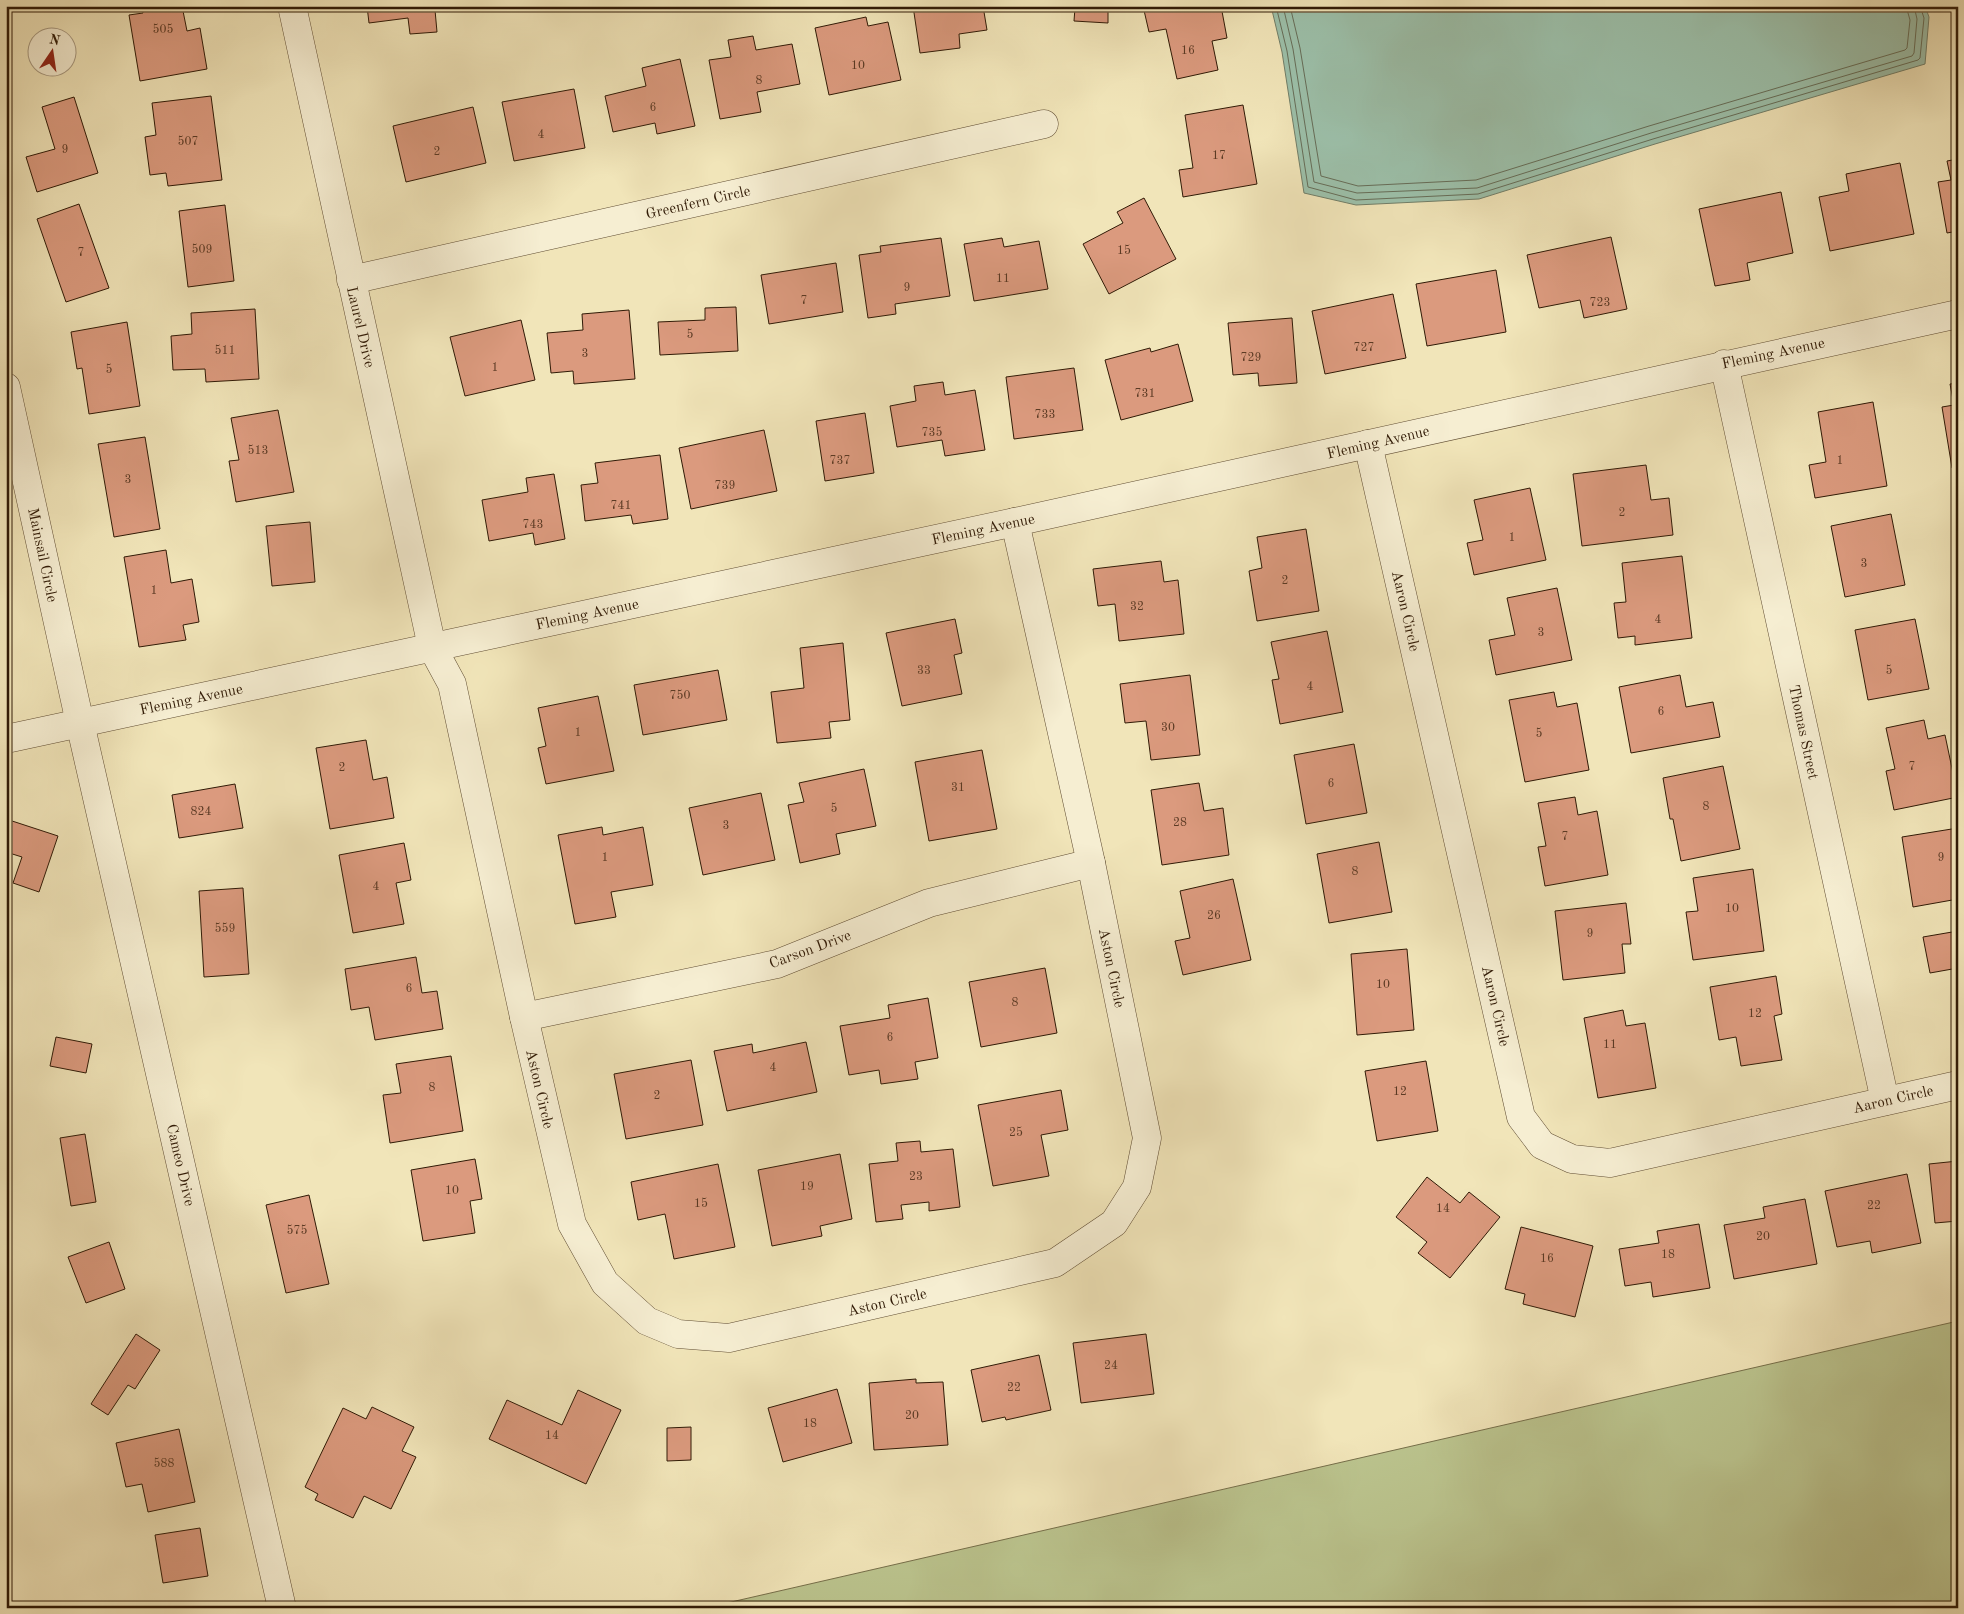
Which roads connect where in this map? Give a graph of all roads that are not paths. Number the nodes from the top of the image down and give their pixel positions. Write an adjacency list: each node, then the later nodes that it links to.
1 (292, 6): 3 (street, Laurel Drive)
2 (1044, 124): 3 (street, Greenfern Circle)
3 (351, 280): 9 (street, Laurel Drive)
4 (1958, 314): 5 (street, Fleming Avenue)
5 (1724, 364): 7 (street, Fleming Avenue); 15 (street, Thomas Street)
6 (6, 387): 10 (street, Mainsail Circle)
7 (1368, 444): 8 (street, Fleming Avenue); 15 (street, Aaron Circle)
8 (1015, 522): 9 (street, Fleming Avenue); 12 (street, Aston Circle)
9 (432, 647): 10 (street, Fleming Avenue); 13 (street, Aston Circle)
10 (80, 723): 11 (street, Fleming Avenue); 16 (street, Cameo Drive)
11 (6, 739)
12 (1091, 863): 13 (street, Carson Drive); 13 (street, Aston Circle)
13 (524, 1017)
14 (1958, 1084): 15 (street, Aaron Circle)
15 (1884, 1100)
16 (282, 1608)

